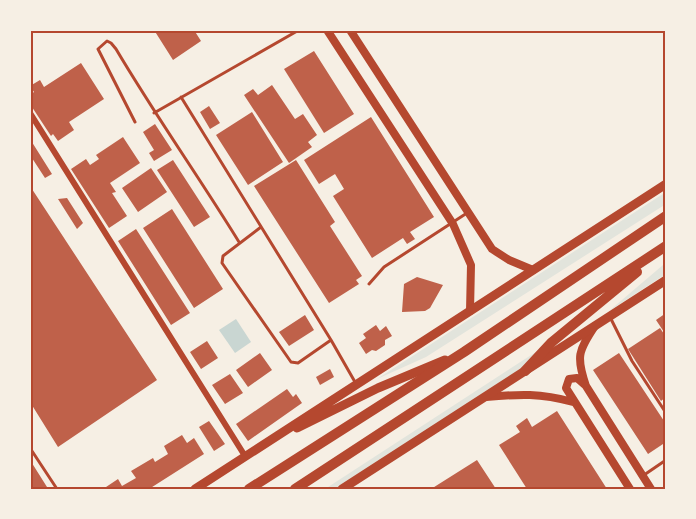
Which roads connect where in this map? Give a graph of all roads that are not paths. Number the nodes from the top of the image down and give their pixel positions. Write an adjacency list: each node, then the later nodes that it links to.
1 (299, 30): 4 (lane)
2 (327, 30): 11 (street)
3 (350, 30): 9 (street)
4 (181, 97): 6 (lane); 12 (lane)
5 (30, 113): 31 (street)
6 (154, 113): 7 (lane); 13 (lane)
7 (135, 122)
8 (666, 184): 15 (main road)
9 (469, 212): 11 (lane); 15 (street)
10 (666, 216): 22 (highway)
11 (453, 224): 17 (lane); 18 (street)
12 (261, 227): 13 (lane); 21 (lane)
13 (239, 242): 21 (lane)
14 (666, 247): 23 (highway); 37 (highway)
15 (533, 270): 18 (main road)
16 (666, 280): 19 (main road)
17 (369, 284)
18 (470, 311): 24 (main road)
19 (610, 316): 20 (main road); 28 (lane)
20 (596, 325): 23 (main road); 25 (street)
21 (332, 340): 24 (lane)
22 (464, 352): 30 (main road); 36 (highway)
23 (525, 371): 26 (main road)
24 (356, 384): 30 (main road)
25 (586, 386): 27 (street); 33 (street)
26 (484, 397): 27 (street); 38 (main road)
27 (573, 402): 39 (street)
28 (666, 413)
29 (30, 448): 34 (lane)
30 (257, 449): 31 (main road)
31 (245, 456): 35 (main road)
32 (666, 460): 33 (lane)
33 (643, 476): 40 (street)
34 (57, 489)
35 (195, 489)
36 (249, 489)
37 (295, 489)
38 (342, 489)
39 (630, 489)
40 (651, 489)

